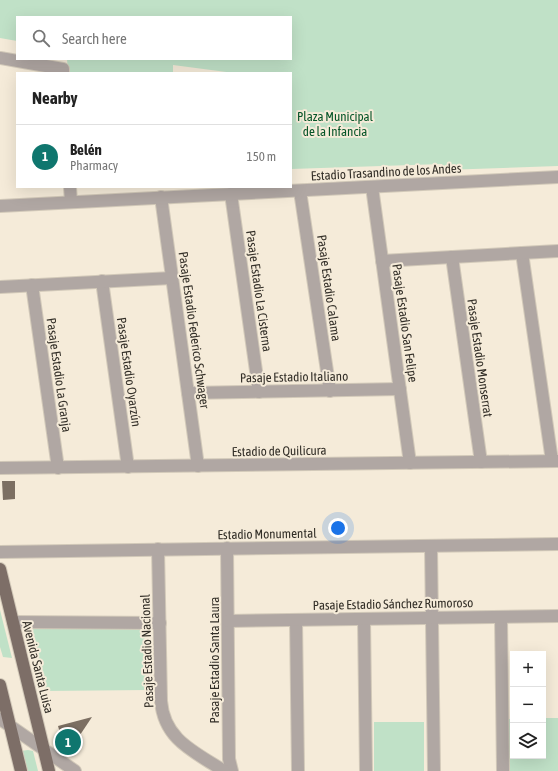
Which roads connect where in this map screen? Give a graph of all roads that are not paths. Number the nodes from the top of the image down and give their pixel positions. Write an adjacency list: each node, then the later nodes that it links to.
1 (0, 58): 2 (street)
2 (63, 72)
3 (558, 177): 4 (street, Estadio Trasandino de los Andes)
4 (372, 187): 6 (street, Estadio Trasandino de los Andes); 14 (street, Pasaje Estadio San Felipe)
5 (70, 188): 9 (street)
6 (300, 190): 7 (street, Estadio Trasandino de los Andes); 20 (street, Pasaje Estadio Calama)
7 (231, 194): 8 (street, Estadio Trasandino de los Andes); 21 (street, Pasaje Estadio La Cisterna)
8 (161, 197): 9 (street, Estadio Trasandino de los Andes); 15 (street, Pasaje Estadio Federico Schwager)
9 (71, 202): 10 (street, Estadio Trasandino de los Andes)
10 (0, 206)
11 (558, 250): 12 (street)
12 (522, 253): 13 (street); 23 (street)
13 (452, 257): 14 (street); 24 (street, Pasaje Estadio Monserrat)
14 (382, 261): 19 (street, Pasaje Estadio San Felipe)
15 (172, 278): 16 (street); 22 (street, Pasaje Estadio Federico Schwager)
16 (102, 281): 17 (street); 27 (street, Pasaje Estadio Oyarzún)
17 (32, 285): 18 (street); 29 (street, Pasaje Estadio La Granja)
18 (0, 287)
19 (400, 389): 20 (street, Pasaje Estadio Italiano); 25 (street, Pasaje Estadio San Felipe)
20 (330, 390): 21 (street, Pasaje Estadio Italiano)
21 (259, 392): 22 (street, Pasaje Estadio Italiano)
22 (188, 393): 26 (street, Pasaje Estadio Federico Schwager)
23 (555, 461): 24 (street, Estadio de Quilicura)
24 (481, 462): 25 (street, Estadio de Quilicura)
25 (410, 463): 26 (street, Estadio de Quilicura)
26 (198, 466): 27 (street, Estadio de Quilicura)
27 (128, 467): 29 (street, Estadio de Quilicura)
28 (0, 468): 29 (street, Estadio de Quilicura)
29 (58, 468)
30 (558, 544): 31 (street, Estadio Monumental)
31 (431, 546): 32 (street, Estadio Monumental); 38 (street)
32 (227, 548): 33 (street, Estadio Monumental); 41 (street, Pasaje Estadio Santa Laura)
33 (158, 549): 34 (street, Estadio Monumental); 43 (street, Pasaje Estadio Nacional)
34 (0, 552)
35 (0, 569): 42 (main road, Avenida Santa Luisa)
36 (558, 616): 37 (street, Pasaje Estadio Sánchez Rumoroso)
37 (501, 617): 38 (street, Pasaje Estadio Sánchez Rumoroso); 55 (street)
38 (432, 618): 39 (street, Pasaje Estadio Sánchez Rumoroso); 54 (street)
39 (364, 619): 40 (street, Pasaje Estadio Sánchez Rumoroso); 53 (street)
40 (296, 620): 41 (street, Pasaje Estadio Sánchez Rumoroso); 52 (street)
41 (228, 621): 51 (street, Pasaje Estadio Santa Laura)
42 (13, 622): 43 (street); 46 (main road, Avenida Santa Luisa)
43 (160, 623): 50 (street, Pasaje Estadio Nacional)
44 (0, 686): 45 (main road)
45 (5, 722): 46 (street); 47 (main road)
46 (44, 750): 48 (main road, Avenida Santa Luisa); 49 (street)
47 (21, 771)
48 (49, 771)
49 (75, 771)
50 (224, 771)
51 (232, 771)
52 (298, 771)
53 (366, 771)
54 (434, 771)
55 (503, 771)

